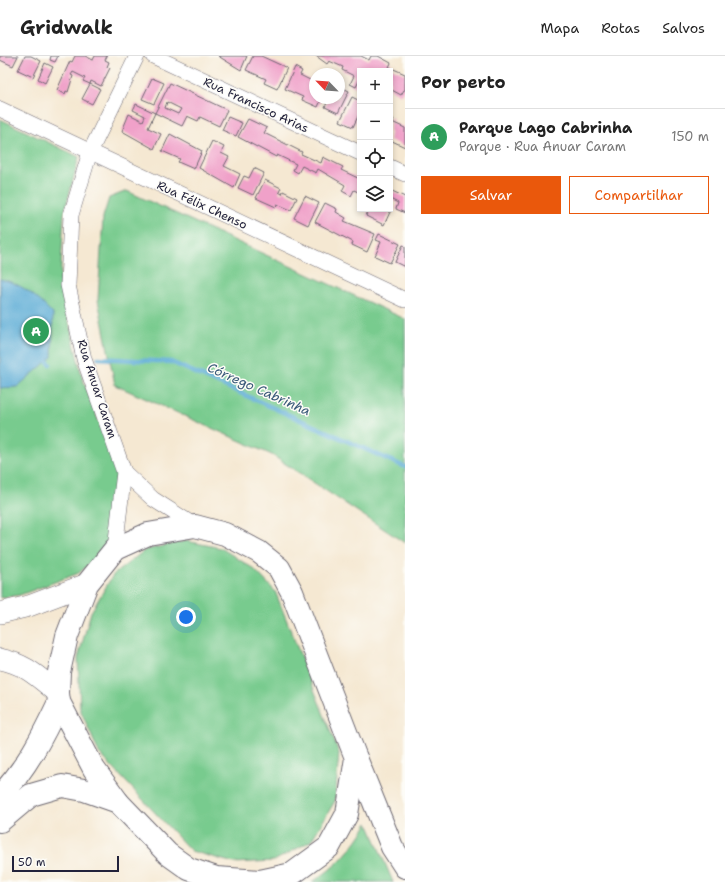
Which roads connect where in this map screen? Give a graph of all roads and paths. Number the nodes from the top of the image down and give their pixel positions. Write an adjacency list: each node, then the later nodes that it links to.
1 (137, 56): 4 (street, Rua Anuar Caram)
2 (153, 56): 5 (street, Rua Francisco Arias)
3 (0, 109): 4 (street, Rua Félix Chenso)
4 (90, 152): 8 (street, Rua Félix Chenso); 9 (street, Rua Anuar Caram)
5 (357, 152)
6 (393, 168): 7 (street)
7 (405, 174)
8 (405, 300)
9 (124, 472): 10 (street); 11 (street)
10 (195, 526): 11 (highway); 16 (highway)
11 (115, 549): 12 (highway)
12 (87, 584): 13 (street); 15 (highway)
13 (0, 613)
14 (0, 659): 15 (street)
15 (58, 698): 17 (highway); 18 (highway)
16 (356, 758): 20 (highway); 21 (highway)
17 (0, 796)
18 (118, 802): 19 (highway); 21 (highway)
19 (0, 821)
20 (405, 867)
21 (194, 875)

